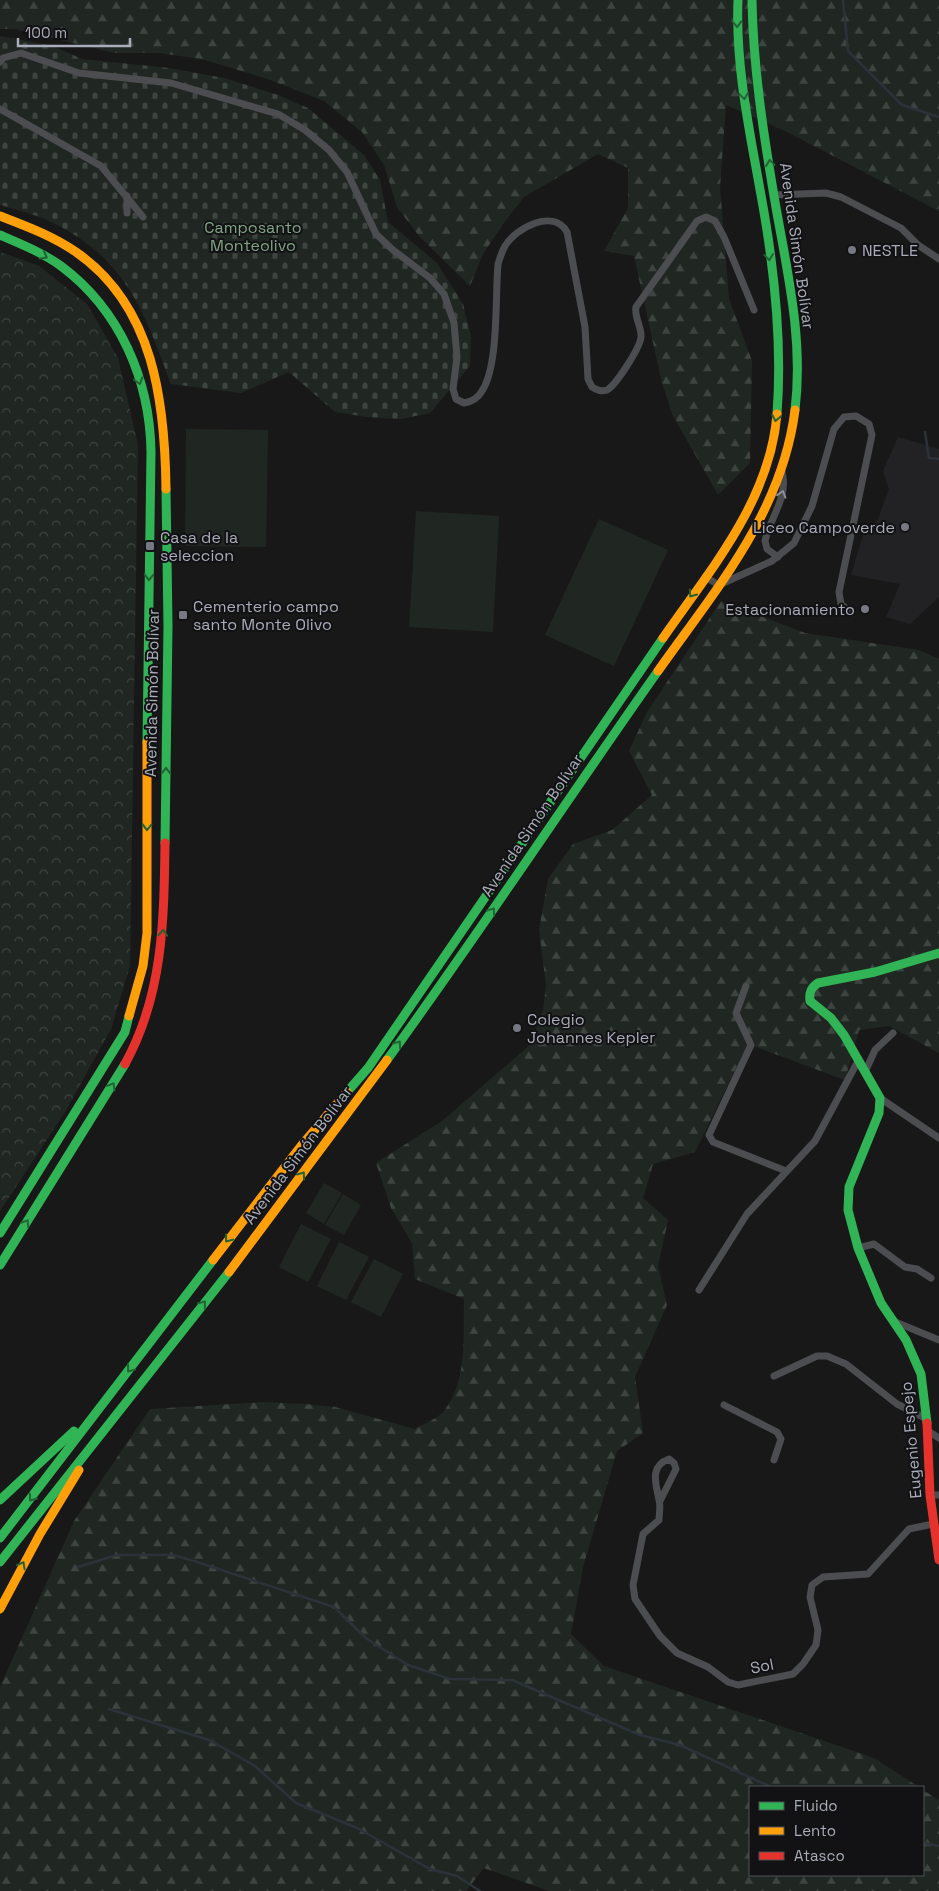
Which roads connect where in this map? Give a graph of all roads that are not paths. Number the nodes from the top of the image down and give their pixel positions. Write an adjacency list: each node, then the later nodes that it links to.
1 (738, 0): 15 (main road, Avenida Simón Bolívar, one-way to 15)
2 (752, 0): 6 (main road, Avenida Simón Bolívar, one-way to 2)
3 (0, 62): 12 (street)
4 (0, 109): 5 (street)
5 (127, 195): 7 (street); 9 (street)
6 (774, 195): 11 (street); 13 (main road, Avenida Simón Bolívar)
7 (127, 213)
8 (0, 216): 19 (main road, Avenida Simón Bolívar)
9 (143, 217)
10 (0, 235): 18 (main road, Avenida Simón Bolívar, one-way to 18)
11 (939, 260)
12 (754, 310)
13 (782, 471): 14 (street, one-way to 13); 16 (main road, Avenida Simón Bolívar)
14 (778, 557): 16 (street); 17 (street)
15 (705, 577): 16 (street); 38 (main road, Avenida Simón Bolívar, one-way to 38)
16 (719, 585): 43 (main road, Avenida Simón Bolívar, one-way to 16)
17 (852, 613)
18 (148, 703): 19 (main road); 30 (main road, Avenida Simón Bolívar, one-way to 30)
19 (168, 703): 32 (main road, Avenida Simón Bolívar, one-way to 19)
20 (939, 948): 22 (main road)
21 (939, 952): 22 (main road)
22 (928, 957): 25 (main road)
23 (746, 986): 29 (street)
24 (893, 1033): 26 (street)
25 (858, 1061): 26 (main road); 29 (street)
26 (864, 1072): 27 (main road)
27 (880, 1098): 28 (street); 31 (main road, Eugenio Espejo)
28 (939, 1138)
29 (786, 1171): 34 (street)
30 (0, 1233)
31 (858, 1248): 33 (street); 35 (main road, Eugenio Espejo)
32 (0, 1265)
33 (931, 1278)
34 (699, 1290)
35 (893, 1321): 36 (street); 40 (main road, Eugenio Espejo)
36 (939, 1340)
37 (774, 1376): 40 (street)
38 (105, 1402): 46 (main road); 49 (main road, Avenida Simón Bolívar, one-way to 49)
39 (724, 1405): 44 (street)
40 (927, 1419): 41 (main road, Eugenio Espejo)
41 (928, 1431): 42 (street); 45 (main road, Eugenio Espejo)
42 (939, 1438)
43 (94, 1441): 51 (main road, Avenida Simón Bolívar); 52 (main road, one-way to 43)
44 (774, 1460)
45 (934, 1495): 48 (main road, Eugenio Espejo)
46 (0, 1500)
47 (660, 1501): 47 (street, Sol); 48 (street, Sol)
48 (933, 1524): 50 (main road, Eugenio Espejo)
49 (0, 1538)
50 (939, 1560)
51 (0, 1562)
52 (0, 1608)

